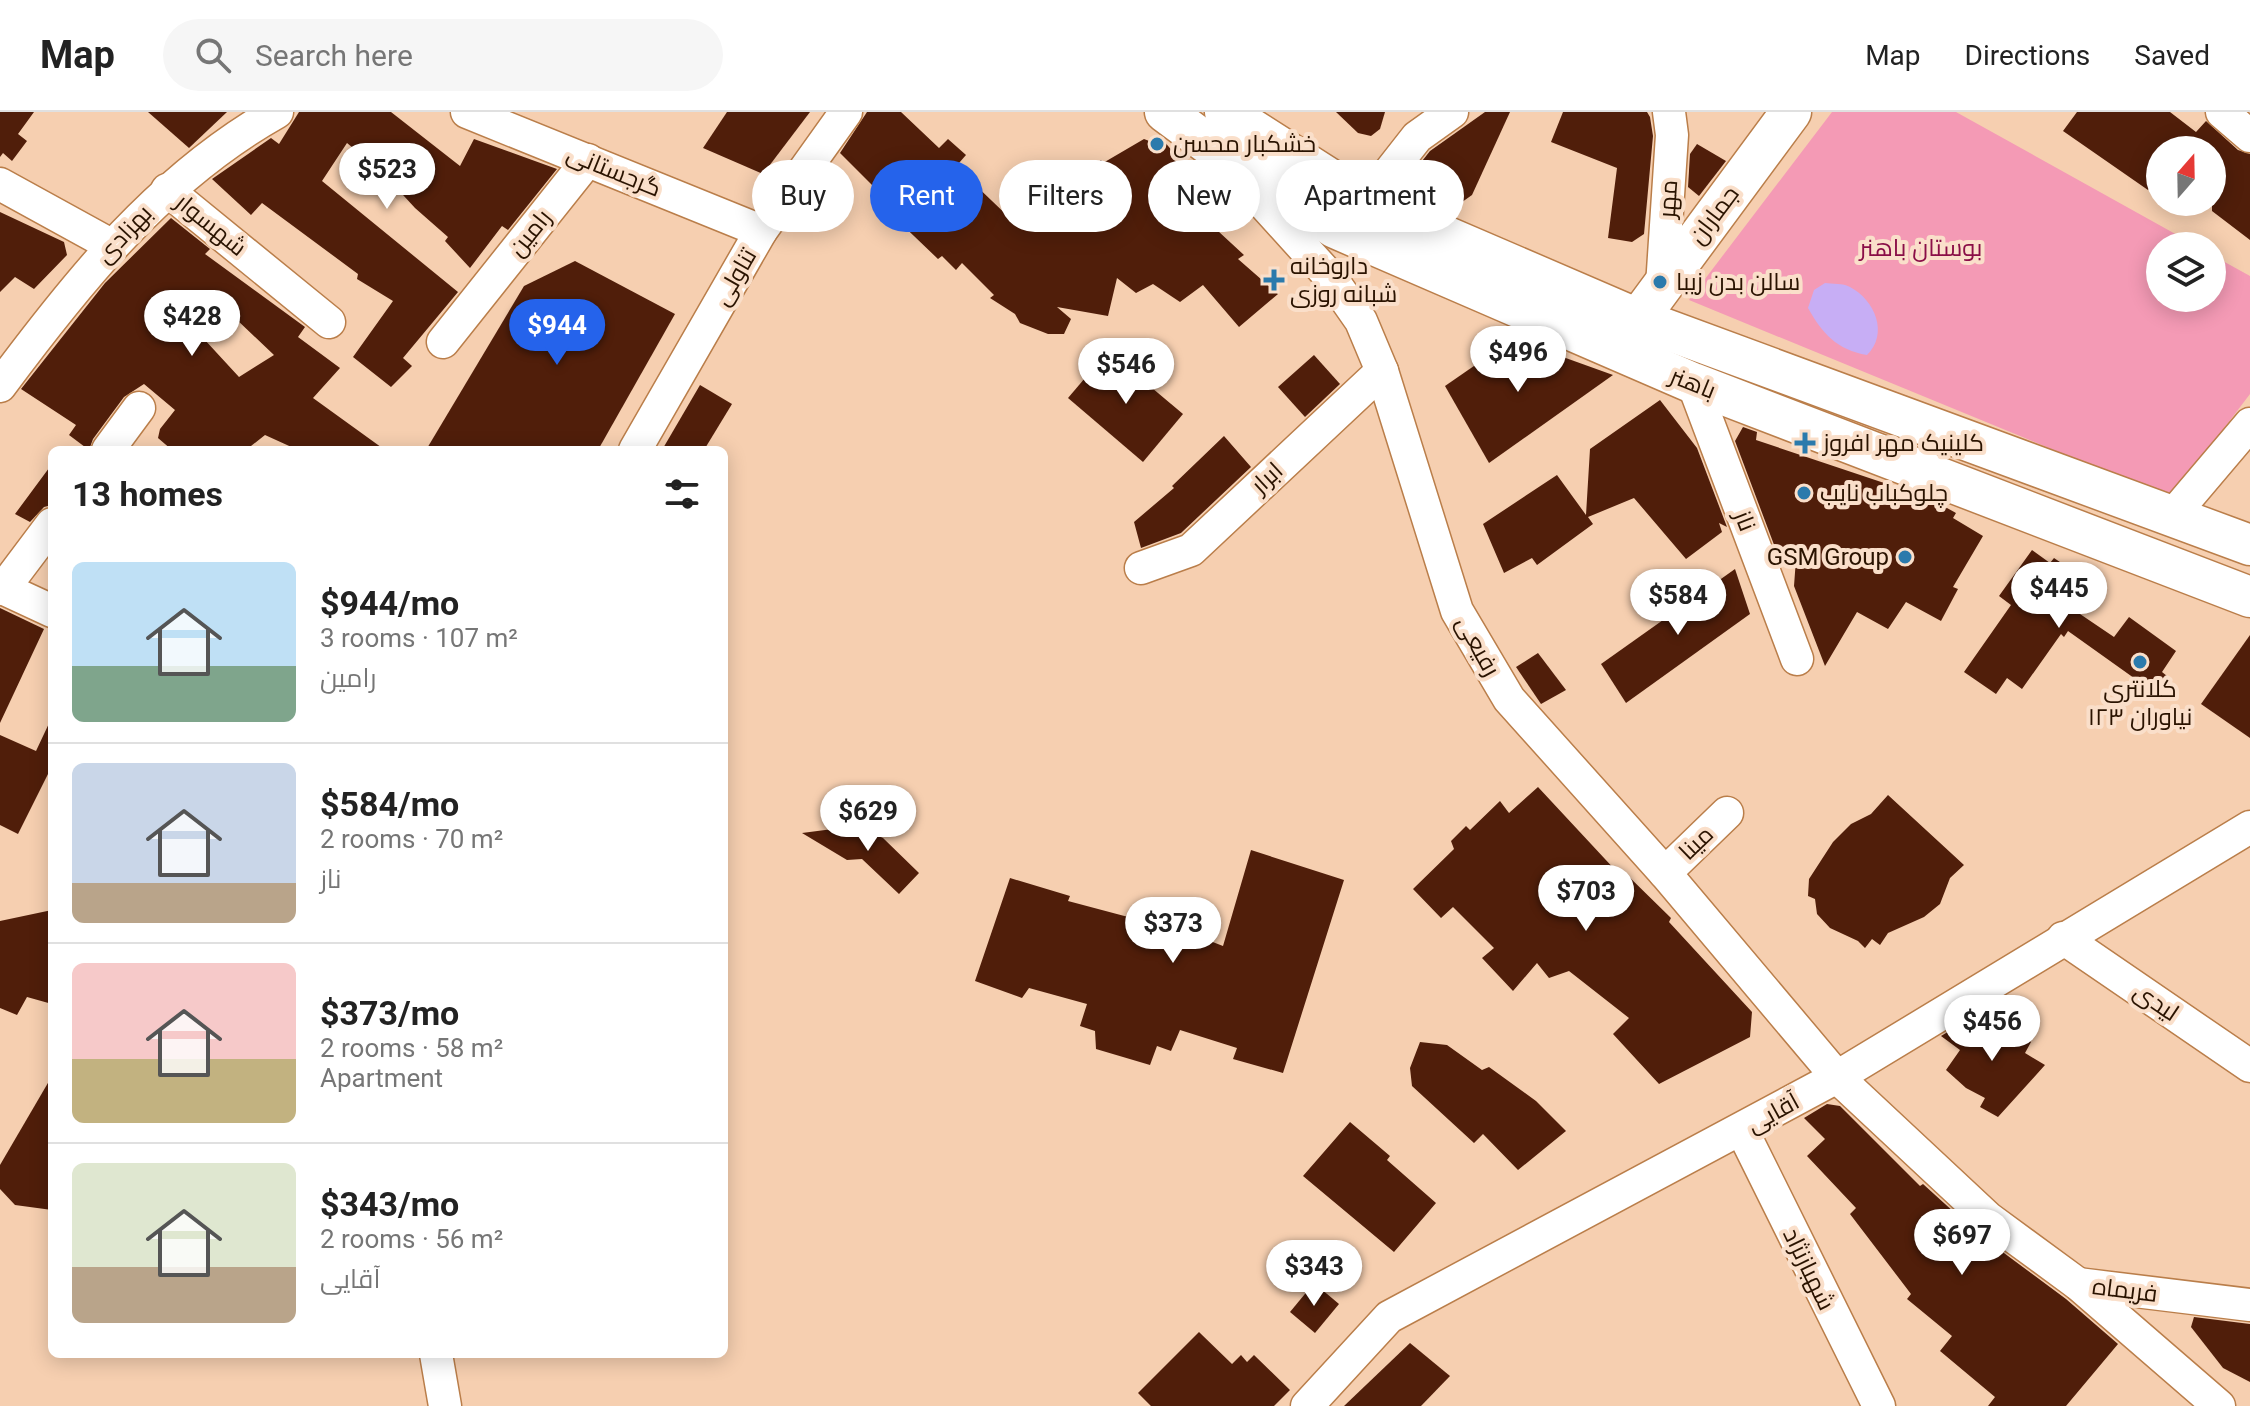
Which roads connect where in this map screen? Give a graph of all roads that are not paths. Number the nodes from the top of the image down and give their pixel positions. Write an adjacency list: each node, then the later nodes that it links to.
1 (277, 112): 18 (street, بهزادی)
2 (467, 112): 13 (street, گرجستانی)
3 (846, 112): 14 (street, تناولی)
4 (1165, 112): 12 (main road, باهنر)
5 (1225, 112): 15 (main road, باهنر)
6 (1452, 112): 10 (street)
7 (1669, 112): 23 (street, مهر)
8 (1791, 112): 23 (main road, جماران)
9 (2222, 112): 11 (street)
10 (1415, 124): 16 (street)
11 (2250, 136)
12 (1223, 155): 25 (main road, باهنر); 27 (street, رفیعی)
13 (588, 160): 19 (street, گرجستانی); 26 (street, رامین)
14 (812, 160)
15 (1300, 160)
16 (1392, 160)
17 (0, 184): 22 (street)
18 (167, 190): 22 (street, بهزادی); 24 (street, شهسوار)
19 (752, 227)
20 (760, 232): 33 (street, تناولی)
21 (1425, 232): 25 (main road, باهنر)
22 (111, 245): 29 (street, بهزادی)
23 (1662, 286): 25 (main road, جماران)
24 (329, 322)
25 (1631, 337): 28 (main road, باهنر); 34 (main road, باهنر)
26 (443, 342)
27 (1382, 371): 37 (street, ابرار); 44 (street, رفیعی)
28 (1693, 383): 39 (main road, باهنر); 41 (street, ناز)
29 (0, 386)
30 (139, 408): 32 (street)
31 (2250, 424): 34 (street)
32 (111, 446)
33 (637, 446)
34 (2172, 516): 36 (main road, باهنر)
35 (48, 529): 38 (street)
36 (2250, 545)
37 (1141, 568)
38 (2, 588): 40 (street)
39 (2250, 597)
40 (48, 609)
41 (1797, 659)
42 (1727, 813): 44 (street, مینا)
43 (2250, 827): 45 (street, آقایی)
44 (1665, 873): 47 (street, رفیعی)
45 (2063, 938): 46 (street, لیدی); 47 (street, آقایی)
46 (2250, 1066)
47 (1837, 1077): 48 (street, آقایی); 49 (street, فریماه)
48 (1742, 1130): 53 (street, آقایی); 54 (street, شهبازنژاد)
49 (2078, 1284): 50 (street, فریماه); 55 (street)
50 (2250, 1305)
51 (437, 1358): 52 (street)
52 (445, 1406)
53 (1307, 1406)
54 (1879, 1406)
55 (2219, 1406)

